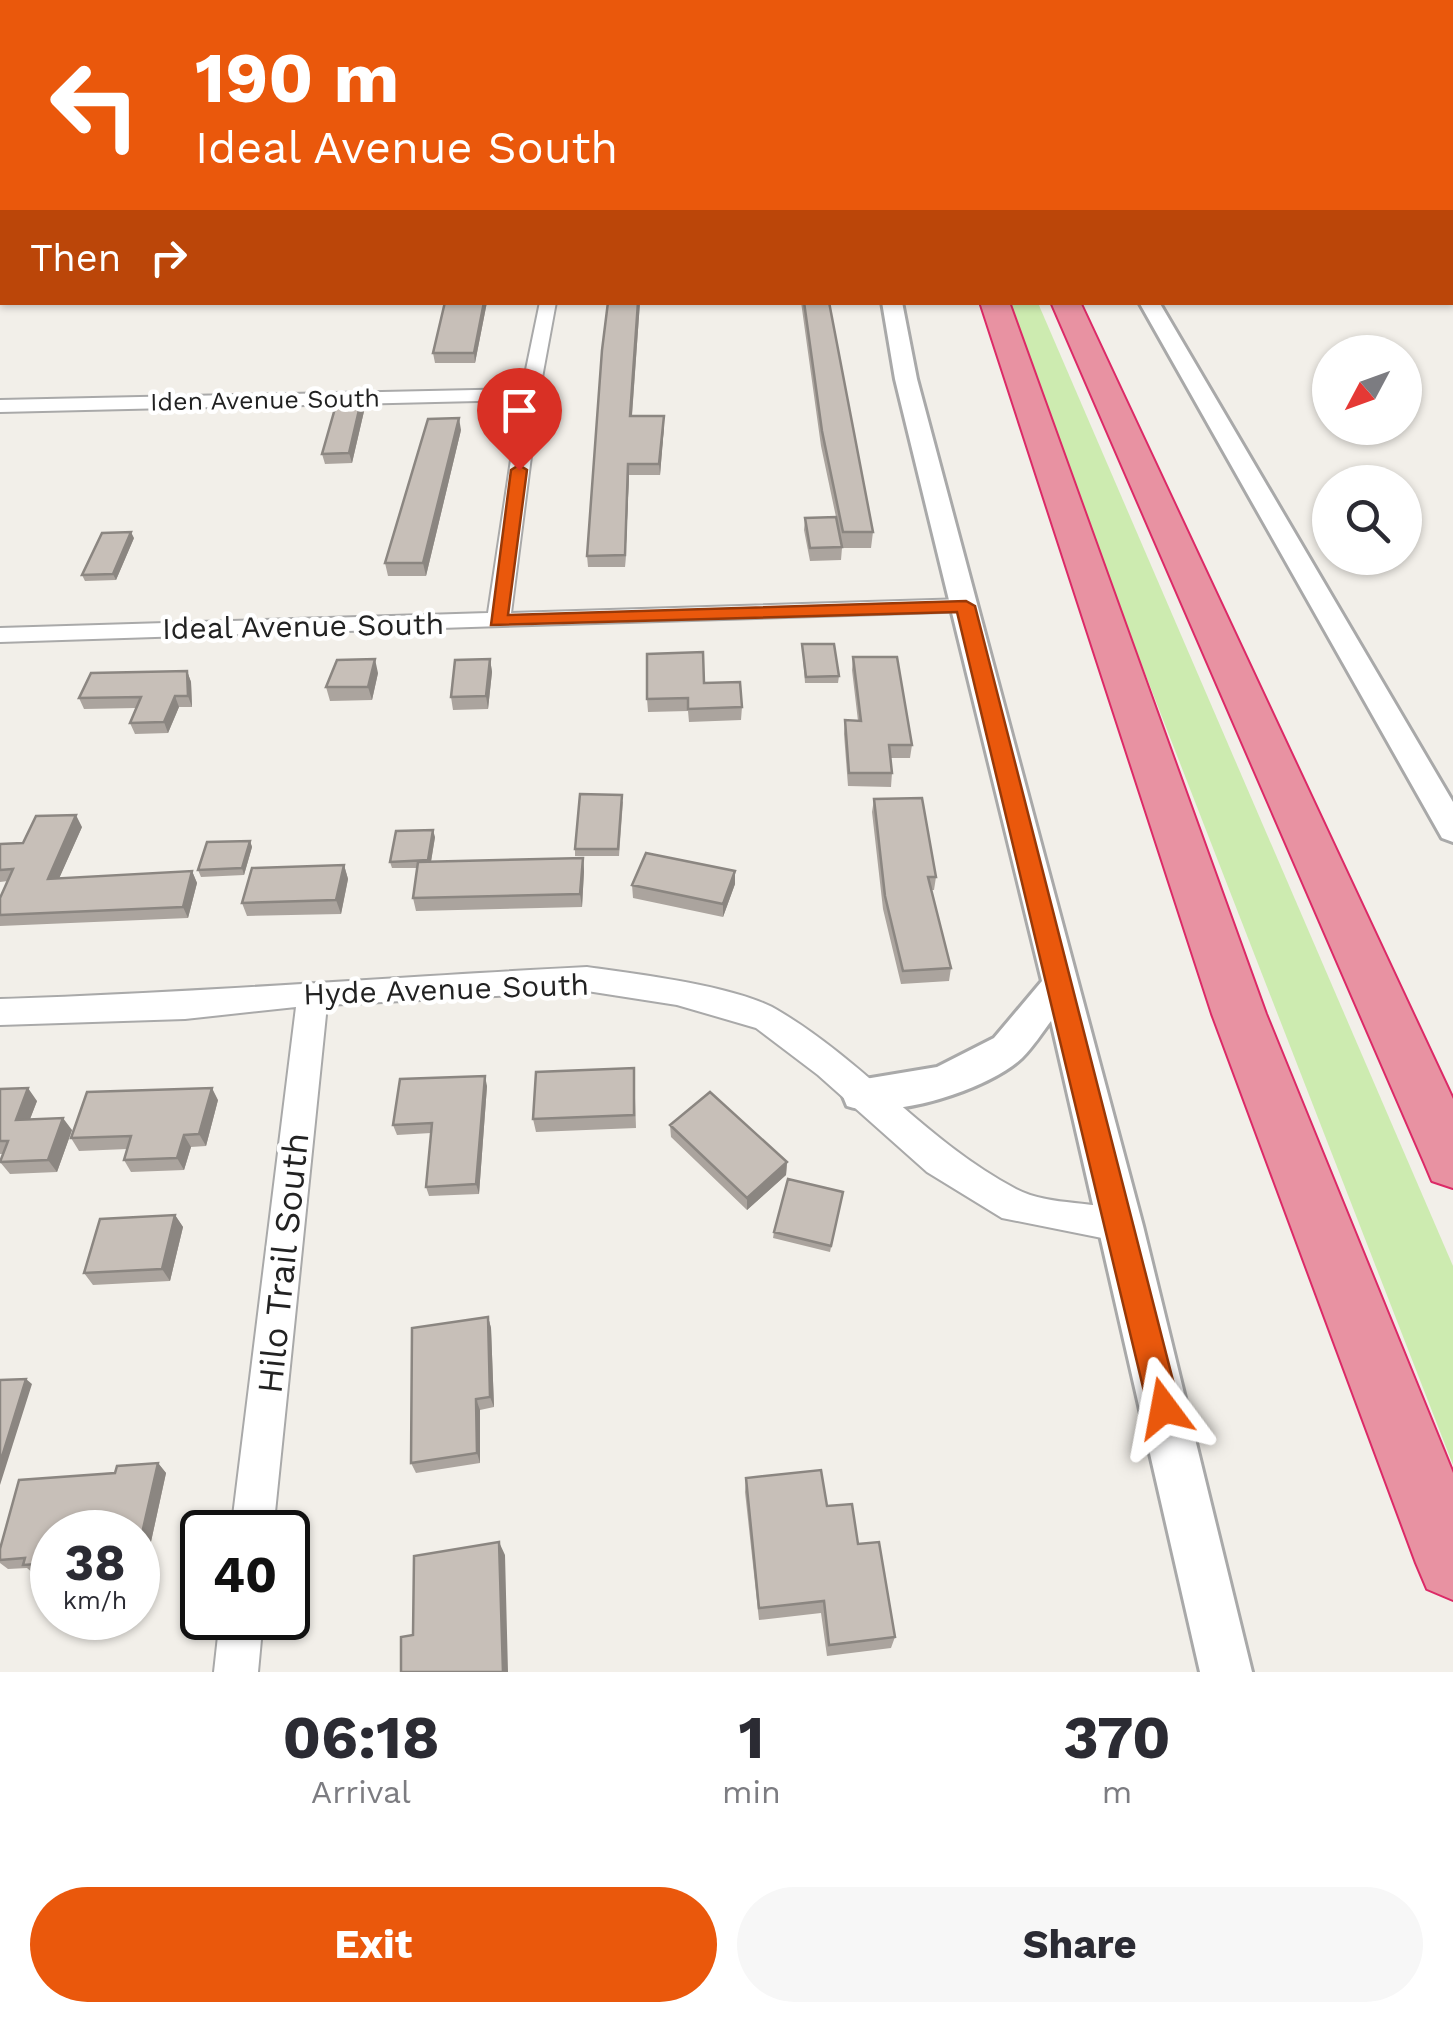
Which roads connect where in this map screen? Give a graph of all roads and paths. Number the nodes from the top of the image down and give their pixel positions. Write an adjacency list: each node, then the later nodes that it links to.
1 (547, 305): 6 (street)
2 (893, 305): 8 (street)
3 (995, 305): 19 (highway)
4 (1066, 305): 16 (highway)
5 (1151, 305): 11 (street)
6 (530, 394): 7 (street, Iden Avenue South); 9 (street)
7 (0, 406)
8 (966, 606): 9 (street, Ideal Avenue South); 12 (street)
9 (498, 621): 10 (street, Ideal Avenue South)
10 (0, 635)
11 (1453, 830)
12 (1060, 983): 15 (street); 17 (street)
13 (313, 993): 14 (street, Hyde Avenue South); 15 (street, Hyde Avenue South); 18 (street, Hilo Trail South)
14 (0, 1012)
15 (861, 1094): 17 (street, Hyde Avenue South)
16 (1453, 1162)
17 (1122, 1226): 22 (street)
18 (254, 1510)
19 (1453, 1563)
20 (240, 1640): 21 (street)
21 (236, 1672)
22 (1226, 1672)

